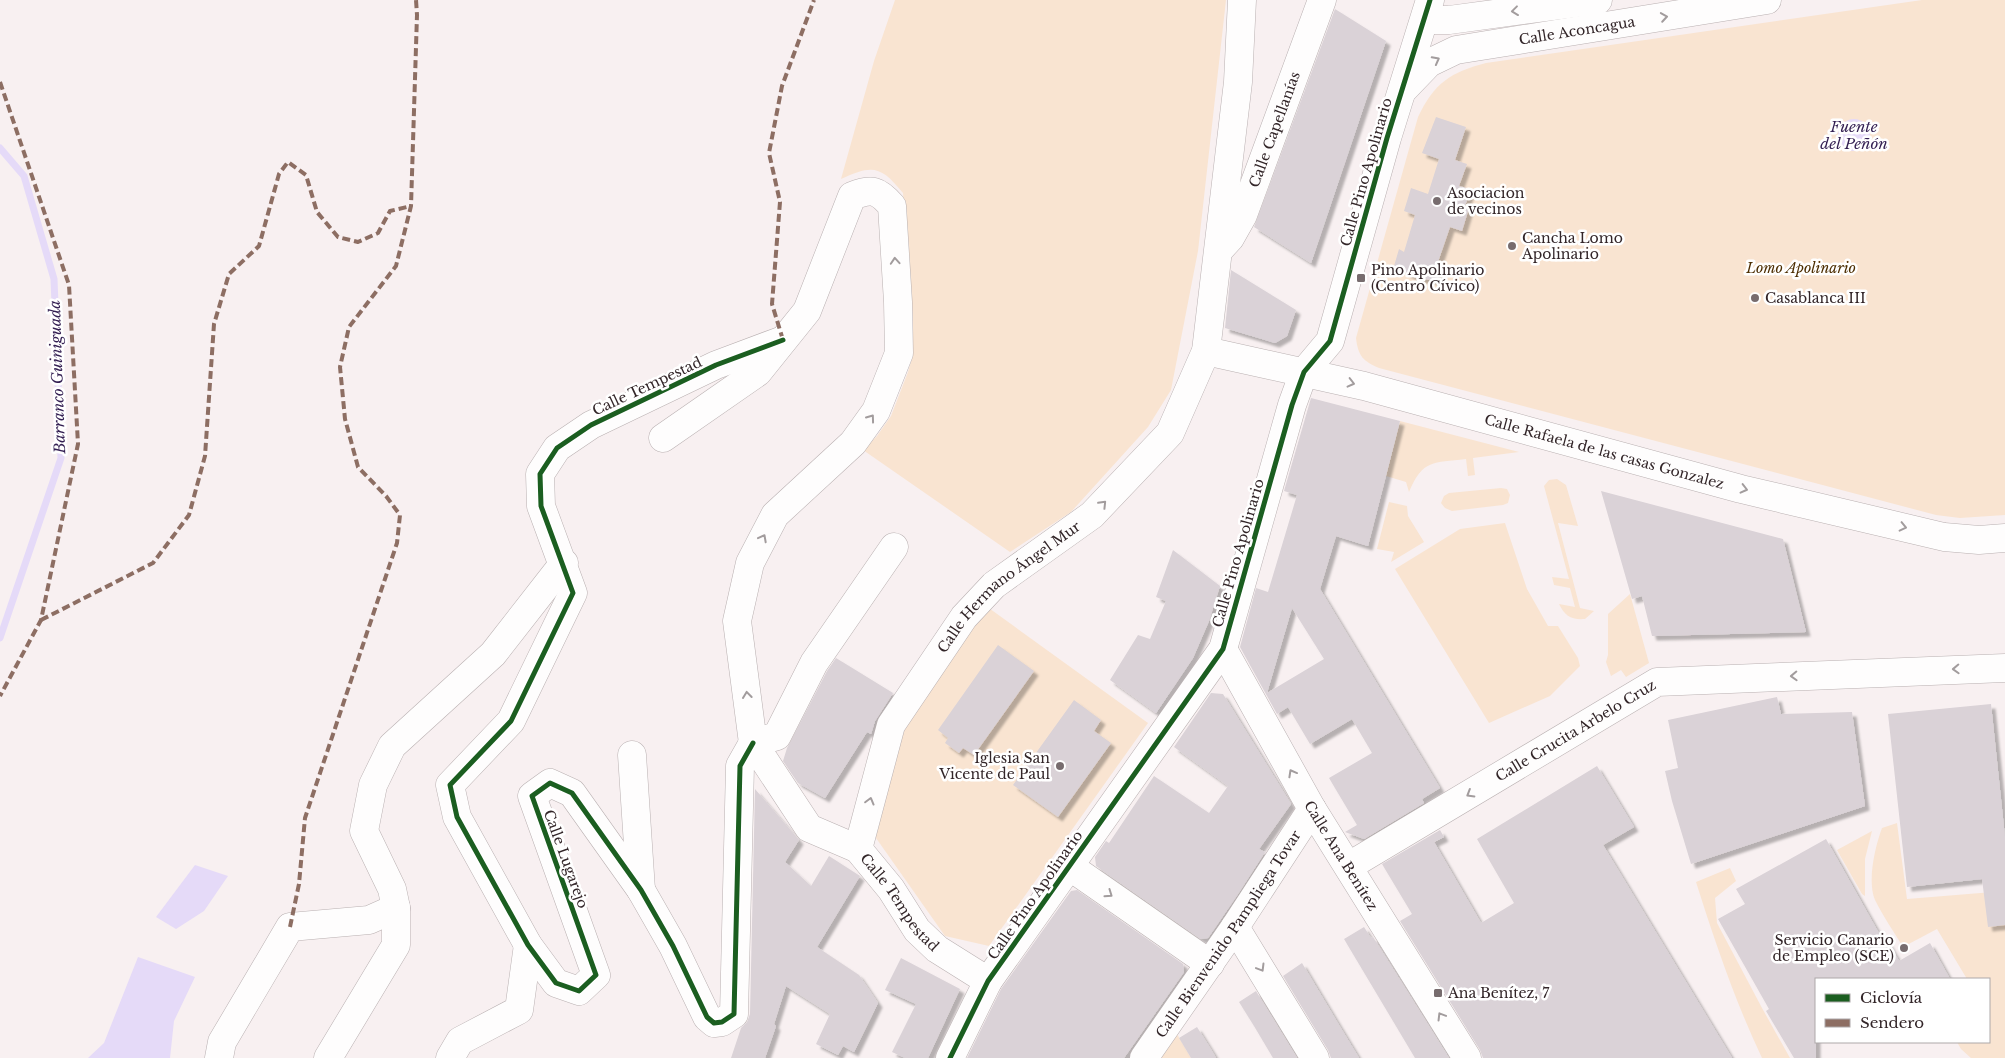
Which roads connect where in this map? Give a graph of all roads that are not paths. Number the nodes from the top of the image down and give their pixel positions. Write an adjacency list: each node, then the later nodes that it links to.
1 (1242, 0): 7 (street, Calle Capellanías)
2 (1322, 0): 7 (street, Calle Capellanías)
3 (1598, 0): 5 (street, Calle Aconcagua, one-way to 5)
4 (1767, 0): 6 (street, Calle Aconcagua, one-way to 4)
5 (1427, 10): 6 (street, Calle Pino Apolinario)
6 (1400, 93): 10 (street, Calle Pino Apolinario)
7 (1216, 254): 9 (street, Calle Capellanías)
8 (783, 340): 11 (street, Calle Tempestad); 14 (street, Calle Tempestad); 17 (street, Calle Tempestad, one-way to 8)
9 (1206, 351): 10 (street, Calle Rafaela de las casas Gonzalez); 20 (street, Calle Hermano Ángel Mur, one-way to 9)
10 (1304, 372): 12 (street, Calle Rafaela de las casas Gonzalez, one-way to 12); 15 (street, Calle Pino Apolinario)
11 (663, 438)
12 (2005, 538)
13 (894, 547): 17 (street)
14 (564, 563): 24 (street); 26 (street, Calle Lugarejo)
15 (1223, 649): 19 (street, Calle Ana Benítez, one-way to 15); 21 (street, Calle Pino Apolinario)
16 (2005, 668): 22 (street, Calle Crucita Arbelo Cruz, one-way to 22)
17 (753, 743): 20 (street, Calle Tempestad); 23 (street, Calle Lugarejo)
18 (632, 755): 23 (street)
19 (1312, 809): 22 (street, Calle Ana Benítez); 25 (street, Calle Bienvenido Pampliega Tovar)
20 (858, 848): 28 (street, Calle Tempestad)
21 (1069, 866): 27 (street, one-way to 27); 28 (street, Calle Pino Apolinario)
22 (1349, 866): 35 (street, Calle Ana Benítez, one-way to 22)
23 (641, 890): 26 (street, Calle Lugarejo)
24 (396, 908): 29 (street); 30 (street)
25 (1236, 927): 27 (street, Calle Bienvenido Pampliega Tovar); 34 (street, one-way to 34)
26 (528, 945): 31 (street)
27 (1210, 964): 33 (street, Calle Bienvenido Pampliega Tovar)
28 (988, 981): 32 (street, Calle Pino Apolinario)
29 (219, 1058)
30 (328, 1058)
31 (450, 1058)
32 (950, 1058)
33 (1144, 1058)
34 (1315, 1058)
35 (1467, 1058)

